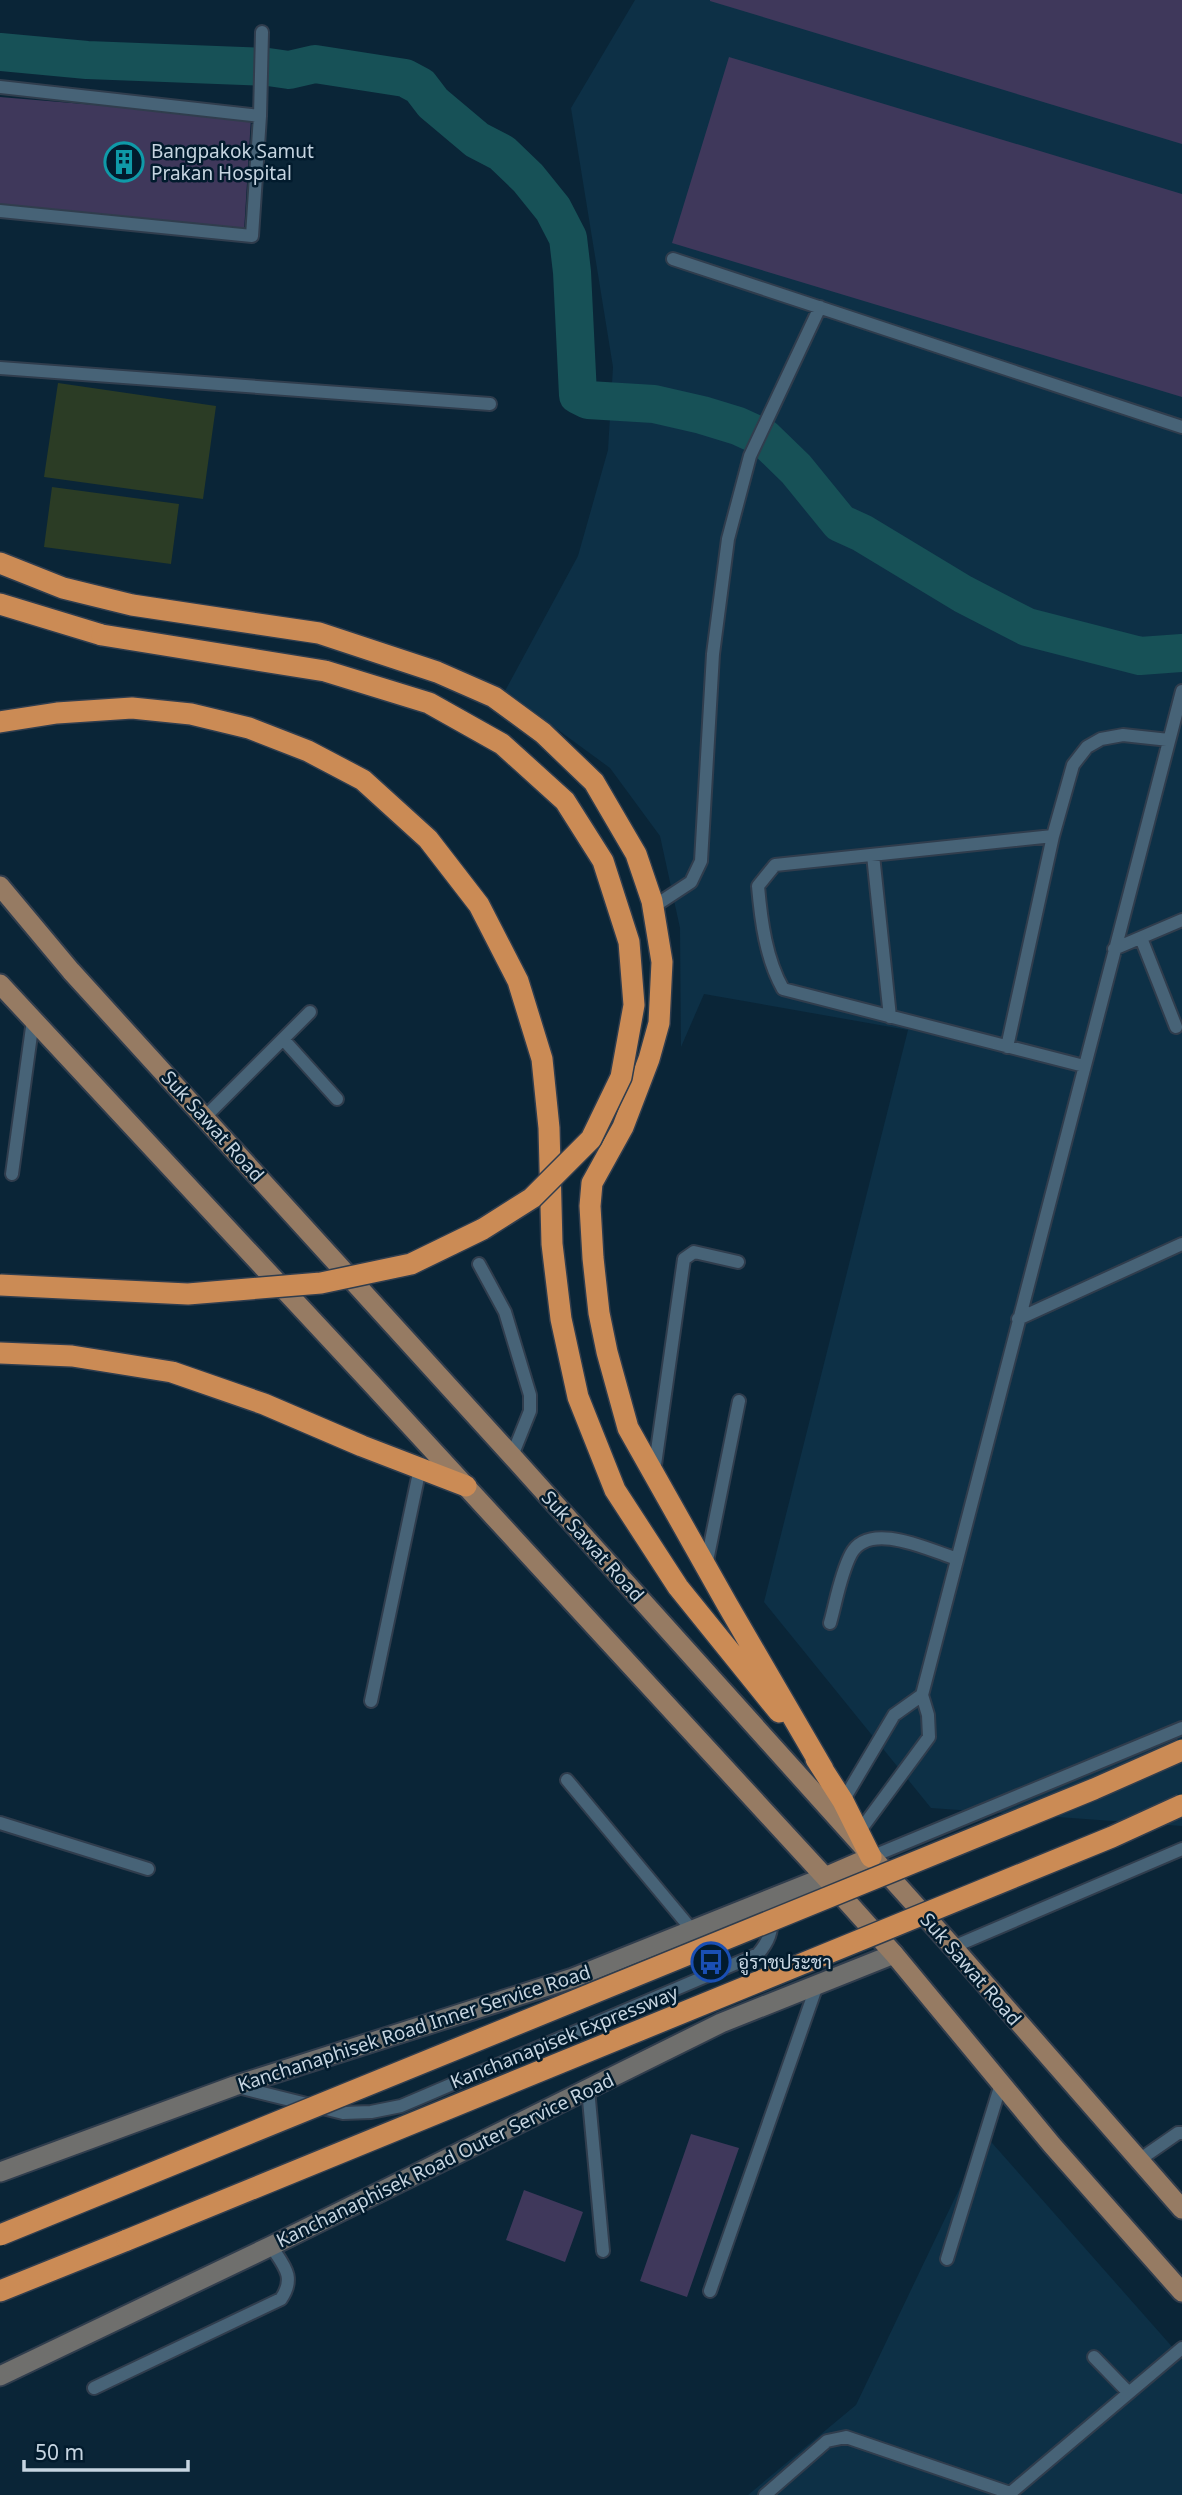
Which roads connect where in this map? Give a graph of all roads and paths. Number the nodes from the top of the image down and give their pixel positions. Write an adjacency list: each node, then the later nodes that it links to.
1 (262, 32): 3 (lane)
2 (0, 87): 3 (lane)
3 (260, 116): 4 (lane)
4 (0, 211)
5 (673, 259): 6 (lane)
6 (820, 307): 9 (lane); 18 (lane)
7 (0, 368): 8 (lane)
8 (490, 404)
9 (1182, 427)
10 (0, 563): 18 (highway)
11 (0, 604): 36 (highway, bridge)
12 (1182, 691): 14 (lane)
13 (0, 722): 51 (highway)
14 (1169, 740): 15 (lane); 21 (lane)
15 (1054, 836): 16 (lane); 28 (lane)
16 (873, 855): 24 (lane); 24 (lane)
17 (0, 886): 31 (main road, Suk Sawat Road)
18 (653, 907): 42 (highway)
19 (1182, 919): 20 (lane)
20 (1141, 937): 21 (lane); 26 (lane)
21 (1115, 949): 29 (lane)
22 (0, 984): 25 (main road)
23 (310, 1012): 27 (lane)
24 (890, 1017): 28 (lane)
25 (33, 1020): 32 (lane); 43 (main road)
26 (1176, 1027)
27 (283, 1039): 30 (lane); 31 (lane)
28 (1007, 1047): 29 (lane)
29 (1084, 1066): 37 (lane)
30 (337, 1099)
31 (205, 1117): 40 (main road, Suk Sawat Road)
32 (12, 1174)
33 (1182, 1244): 37 (lane)
34 (738, 1262): 42 (lane)
35 (479, 1264): 40 (lane)
36 (0, 1285)
37 (1018, 1319): 44 (lane)
38 (0, 1353): 41 (highway)
39 (739, 1401): 45 (lane)
40 (512, 1456): 58 (main road, Suk Sawat Road)
41 (420, 1468): 43 (highway); 48 (lane)
42 (654, 1474): 45 (highway)
43 (466, 1486): 60 (main road)
44 (957, 1559): 46 (lane); 47 (lane)
45 (706, 1567): 51 (highway)
46 (830, 1623)
47 (922, 1695): 53 (lane); 56 (lane)
48 (371, 1701)
49 (1182, 1728): 58 (lane)
50 (1182, 1750): 73 (highway, Kanchanapisek Expressway, bridge)
51 (823, 1769): 53 (highway)
52 (567, 1780): 62 (lane)
53 (844, 1801): 56 (highway)
54 (1182, 1805): 77 (highway, Kanchanapisek Expressway, bridge)
55 (0, 1823): 59 (lane)
56 (859, 1832): 58 (highway)
57 (1182, 1849): 63 (lane)
58 (871, 1857): 60 (main road); 63 (main road, Suk Sawat Road)
59 (148, 1868)
60 (825, 1877): 61 (main road, Kanchanaphisek Road Inner Service Road); 64 (main road)
61 (771, 1898): 62 (main road, Kanchanaphisek Road Inner Service Road); 67 (lane)
62 (692, 1930): 67 (main road, Kanchanaphisek Road Inner Service Road)
63 (953, 1947): 70 (main road, Suk Sawat Road)
64 (894, 1954): 65 (main road, Kanchanaphisek Road Outer Service Road); 66 (main road)
65 (817, 1985): 68 (main road, Kanchanaphisek Road Outer Service Road); 78 (lane)
66 (1001, 2084): 76 (lane); 79 (main road)
67 (234, 2086): 71 (main road, Kanchanaphisek Road Inner Service Road)
68 (589, 2089): 74 (main road, Kanchanaphisek Road Outer Service Road); 75 (lane)
69 (1182, 2133): 70 (lane)
70 (1139, 2160): 72 (main road, Suk Sawat Road)
71 (0, 2172)
72 (1182, 2210)
73 (0, 2235)
74 (271, 2246): 82 (main road, Kanchanaphisek Road Outer Service Road); 83 (lane)
75 (603, 2251)
76 (947, 2259)
77 (0, 2291)
78 (710, 2291)
79 (1182, 2292)
80 (1182, 2348): 84 (lane)
81 (1094, 2357): 84 (lane)
82 (0, 2376)
83 (94, 2388)
84 (1128, 2392): 86 (lane)
85 (767, 2494): 86 (lane)
86 (1009, 2494)

